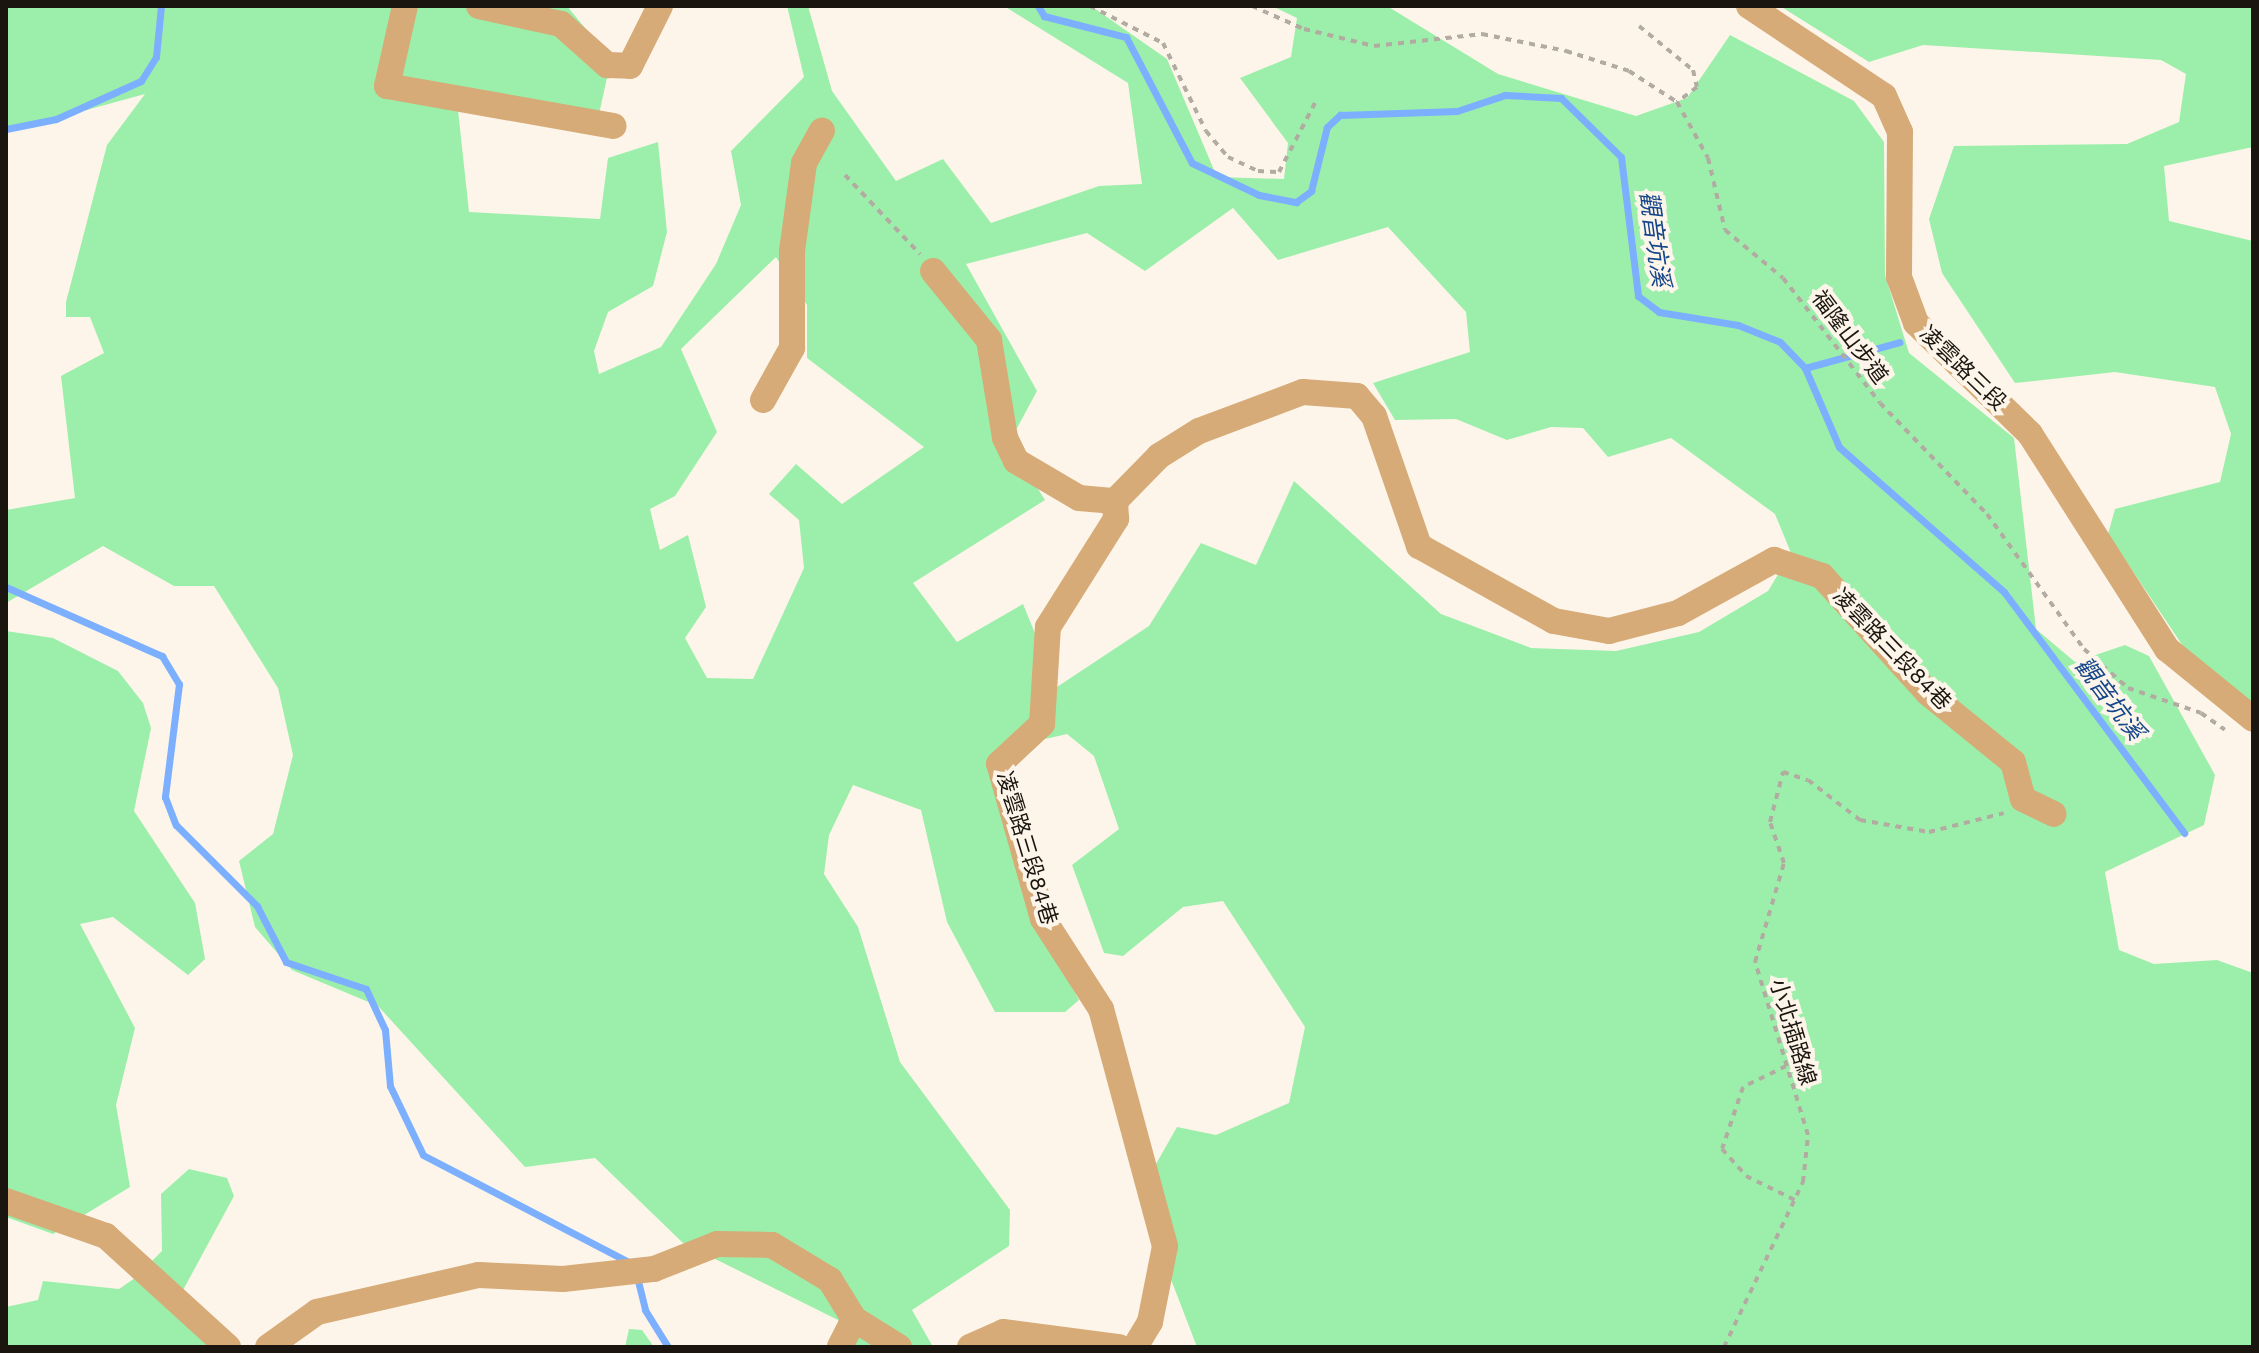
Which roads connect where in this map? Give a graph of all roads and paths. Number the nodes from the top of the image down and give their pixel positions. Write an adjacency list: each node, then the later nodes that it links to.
1 (405, 6): 10 (street)
2 (479, 6): 3 (street)
3 (660, 6)
4 (1090, 6): 8 (path)
5 (1252, 6): 9 (path, 福隆山步道)
6 (1749, 6): 16 (street, 凌雲路三段)
7 (1639, 26): 9 (path)
8 (1317, 99)
9 (1677, 102): 17 (path, 福隆山步道)
10 (613, 126)
11 (822, 131): 14 (street)
12 (845, 175): 13 (path)
13 (933, 271): 15 (street)
14 (763, 400)
15 (1115, 501): 18 (street, 凌雲路三段84巷); 31 (street, 凌雲路三段84巷)
16 (2253, 719)
17 (2225, 730)
18 (2054, 814)
19 (1968, 818): 20 (path, 小北插路線)
20 (1786, 1066): 21 (path, 小北插路線); 21 (path)
21 (1795, 1200): 32 (path, 小北插路線)
22 (6, 1201): 25 (street)
23 (854, 1319): 26 (street); 27 (street); 28 (street)
24 (1081, 1344): 29 (street); 30 (street)
25 (228, 1347)
26 (268, 1347)
27 (840, 1347)
28 (899, 1347)
29 (970, 1347)
30 (1119, 1347)
31 (1135, 1347)
32 (1724, 1347)

